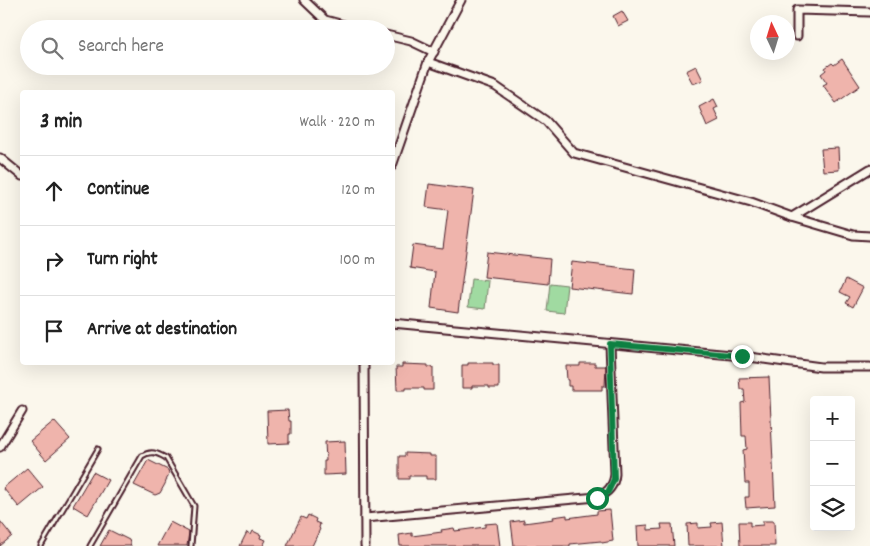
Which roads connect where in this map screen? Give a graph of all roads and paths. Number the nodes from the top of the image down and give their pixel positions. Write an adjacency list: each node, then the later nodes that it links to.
1 (304, 0): 4 (street)
2 (461, 0): 7 (street)
3 (870, 12): 5 (street)
4 (325, 20)
5 (797, 36)
6 (395, 37): 7 (street)
7 (434, 52): 8 (street)
8 (428, 62): 9 (street); 13 (street)
9 (395, 153)
10 (0, 158): 12 (street)
11 (870, 169): 13 (street)
12 (20, 174)
13 (792, 217): 14 (street)
14 (870, 236)
15 (395, 323): 16 (street)
16 (610, 344): 18 (street); 22 (street)
17 (364, 365): 22 (street)
18 (870, 367)
19 (22, 411): 20 (street)
20 (0, 447)
21 (98, 449): 23 (lane)
22 (365, 518): 26 (street)
23 (41, 546)
24 (90, 546): 25 (lane)
25 (191, 546)
26 (365, 546)

